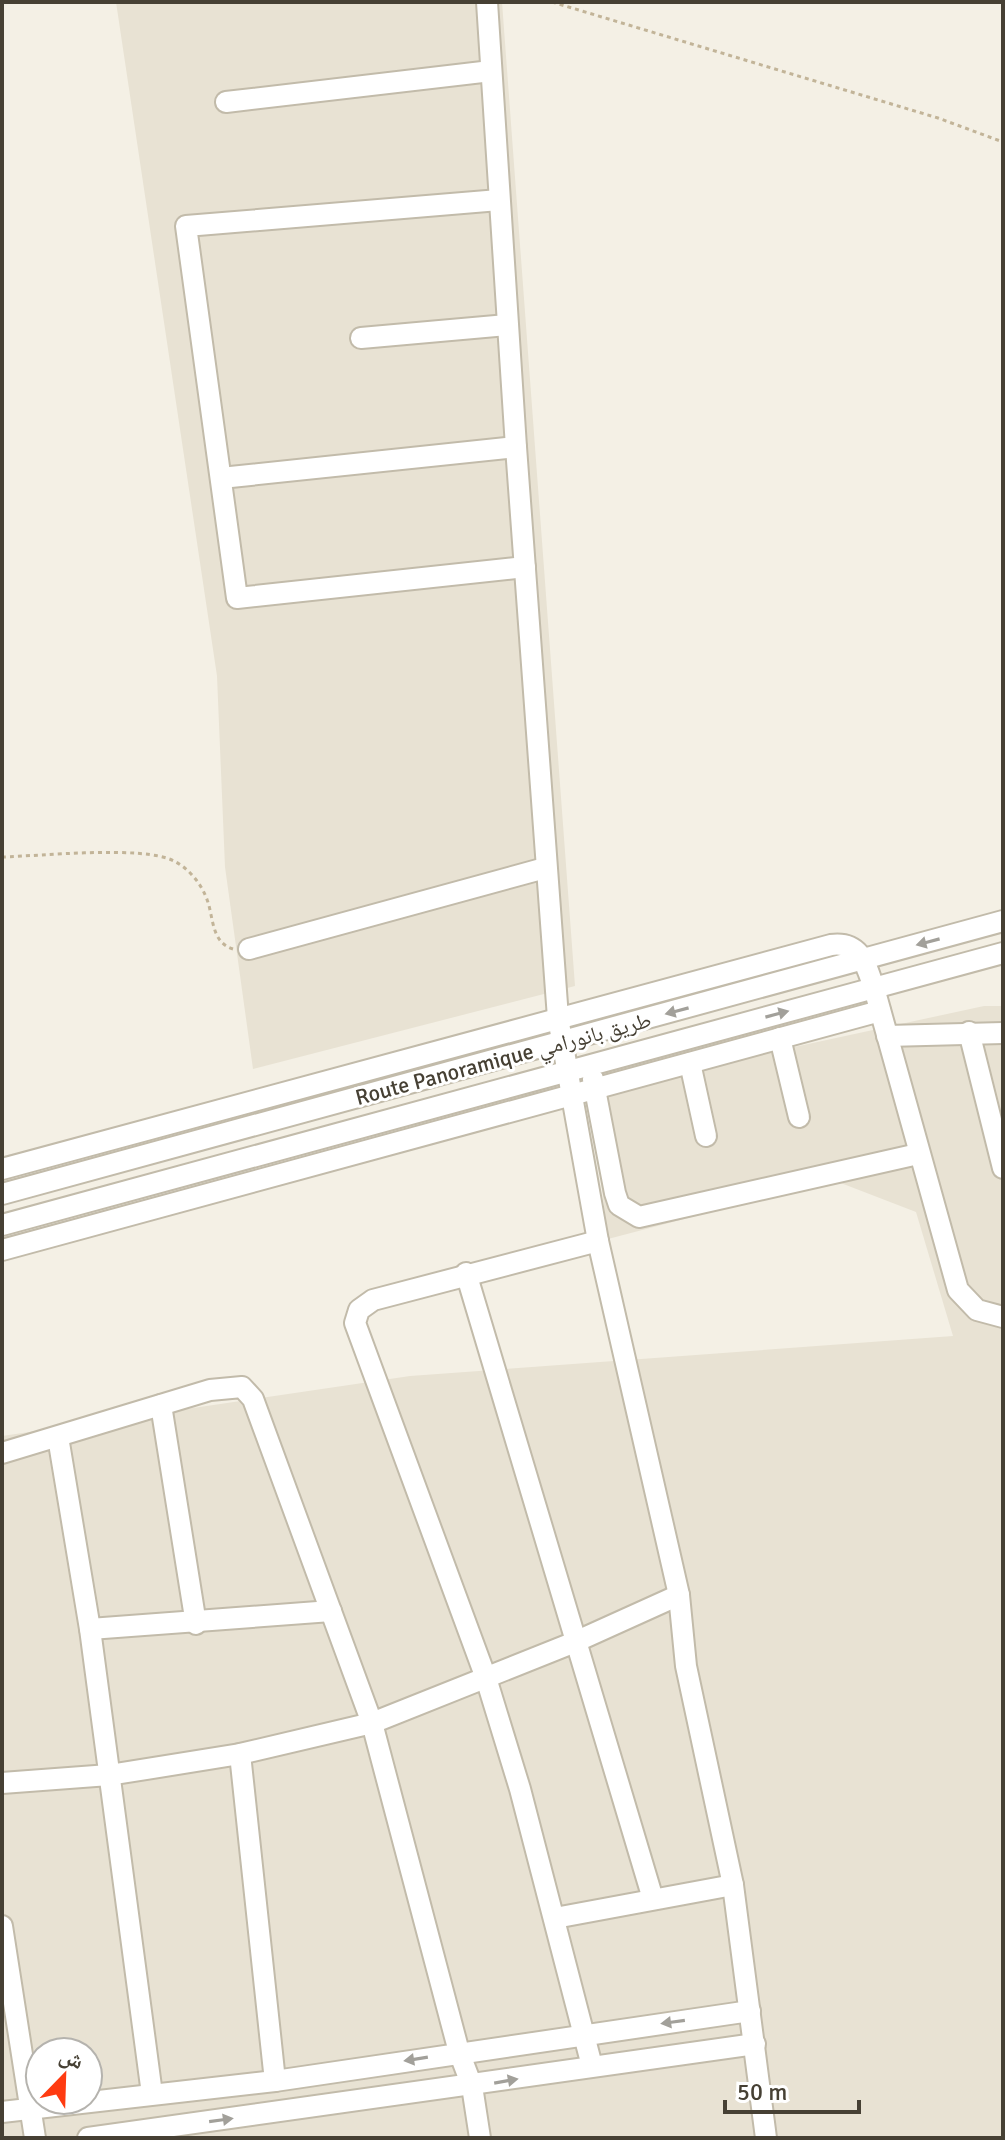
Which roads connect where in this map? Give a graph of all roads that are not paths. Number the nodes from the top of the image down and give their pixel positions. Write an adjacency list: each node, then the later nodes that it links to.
1 (487, 2): 2 (street)
2 (491, 71): 3 (street); 4 (street)
3 (226, 102)
4 (499, 200): 5 (street); 8 (street)
5 (507, 325): 6 (street); 7 (street)
6 (361, 338)
7 (516, 447): 8 (street); 9 (street)
8 (221, 478): 9 (street)
9 (525, 567): 10 (street)
10 (545, 868): 12 (street); 18 (street)
11 (1003, 921): 14 (street, Route Panoramique طريق بانورامي, one-way to 14)
12 (249, 949)
13 (1003, 953): 15 (street, Route Panoramique طريق بانورامي)
14 (864, 959): 15 (street); 17 (street); 21 (street, Route Panoramique طريق بانورامي, one-way to 21)
15 (874, 988): 16 (street); 26 (street, Route Panoramique طريق بانورامي, one-way to 15)
16 (880, 1011): 22 (street); 23 (street)
17 (580, 1012): 18 (street); 21 (street)
18 (558, 1018): 24 (street); 34 (street)
19 (969, 1032): 20 (street); 22 (street); 33 (street)
20 (1003, 1033)
21 (585, 1036): 24 (street, Route Panoramique طريق بانورامي); 26 (street)
22 (887, 1036): 32 (street)
23 (780, 1038): 25 (street); 30 (street)
24 (562, 1042): 27 (street); 35 (street, Route Panoramique طريق بانورامي)
25 (690, 1063): 28 (street); 31 (street)
26 (590, 1064): 27 (street, Route Panoramique طريق بانورامي); 28 (street)
27 (566, 1071): 29 (street); 36 (street, Route Panoramique طريق بانورامي)
28 (595, 1088): 29 (street); 32 (street)
29 (570, 1095): 37 (street); 38 (street)
30 (799, 1117)
31 (706, 1136)
32 (918, 1154): 40 (street)
33 (1003, 1168)
34 (2, 1169)
35 (2, 1194)
36 (2, 1225)
37 (598, 1241): 39 (street); 44 (street)
38 (2, 1250)
39 (466, 1273): 48 (street); 49 (street)
40 (1003, 1317)
41 (161, 1405): 42 (street); 45 (street); 46 (street)
42 (58, 1437): 43 (street); 47 (street)
43 (2, 1453)
44 (679, 1595): 48 (street); 54 (street)
45 (331, 1611): 46 (street); 50 (street)
46 (196, 1624): 47 (street)
47 (90, 1629): 52 (street)
48 (575, 1642): 49 (street); 55 (street)
49 (486, 1678): 50 (street); 56 (street)
50 (372, 1723): 51 (street); 61 (street)
51 (240, 1754): 52 (street); 64 (street)
52 (109, 1775): 53 (street); 66 (street)
53 (2, 1783)
54 (733, 1885): 55 (street); 58 (street)
55 (653, 1899): 56 (street)
56 (555, 1918): 59 (street)
57 (2, 1926): 62 (street)
58 (750, 2011): 59 (street, one-way to 59); 60 (street)
59 (585, 2035): 61 (street); 63 (street)
60 (755, 2044): 63 (street); 74 (street)
61 (459, 2052): 64 (street, one-way to 64); 65 (street)
62 (24, 2066)
63 (592, 2066): 65 (street, one-way to 63)
64 (275, 2081): 66 (street)
65 (472, 2086): 72 (street, one-way to 65); 73 (street)
66 (152, 2094): 67 (street)
67 (104, 2100)
68 (24, 2110): 69 (street)
69 (2, 2112)
70 (32, 2116): 71 (street)
71 (35, 2138)
72 (88, 2138)
73 (480, 2138)
74 (766, 2138)

